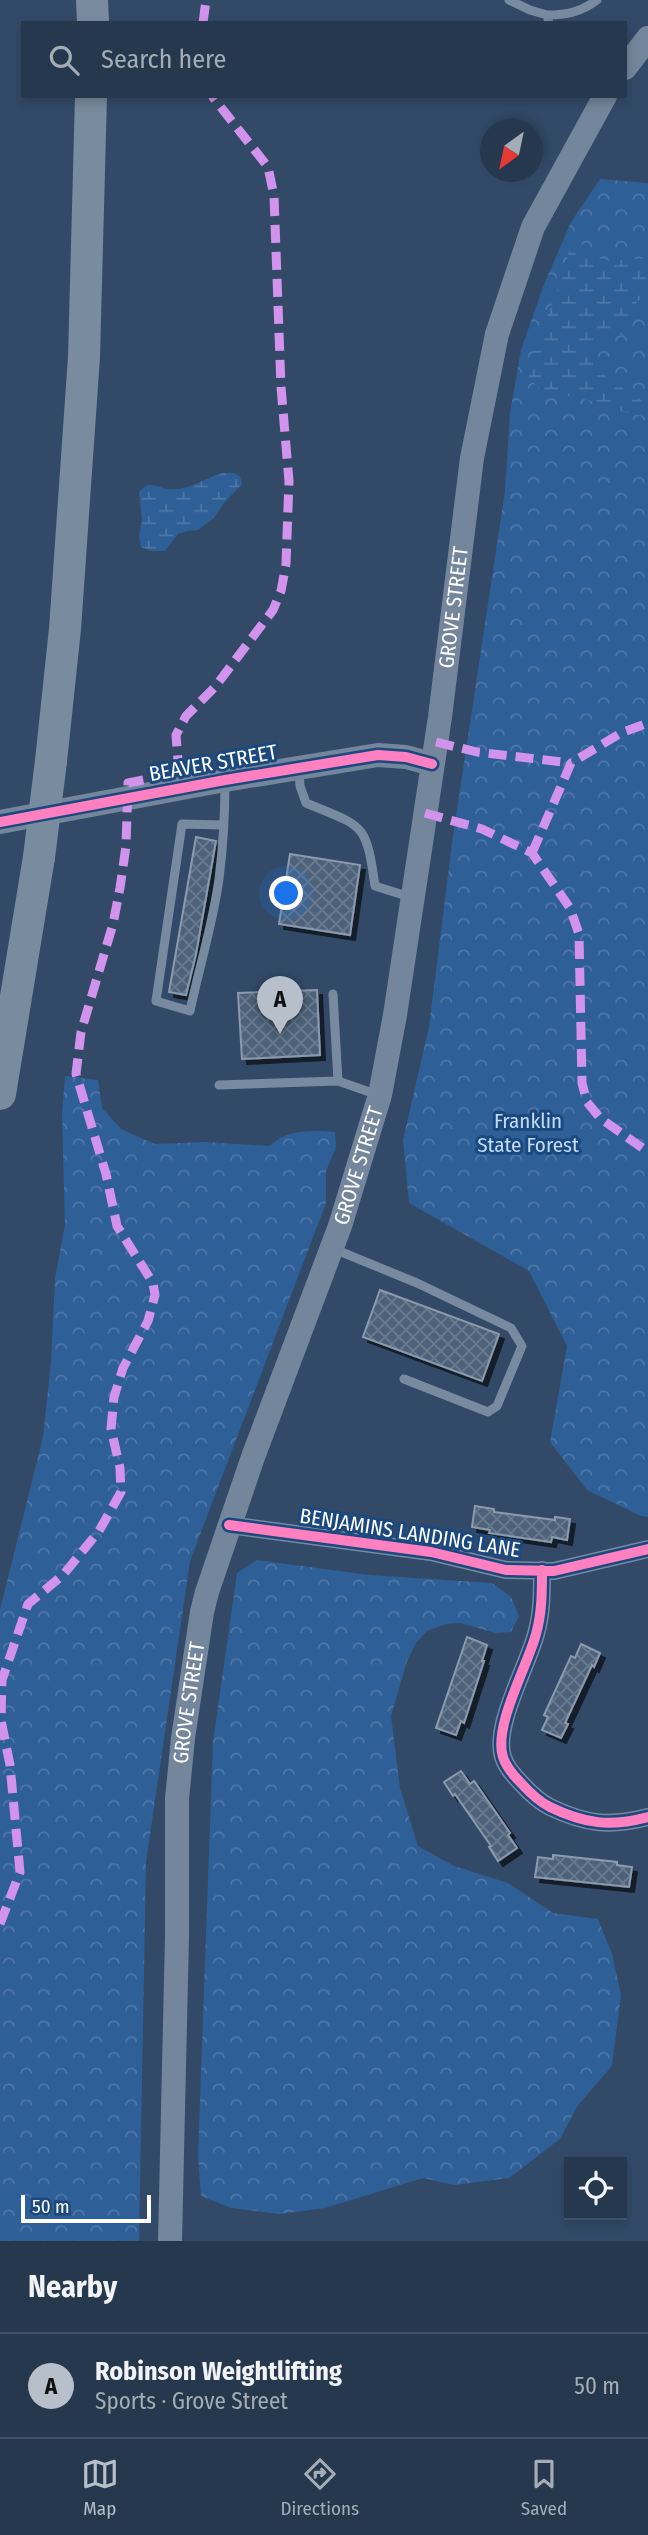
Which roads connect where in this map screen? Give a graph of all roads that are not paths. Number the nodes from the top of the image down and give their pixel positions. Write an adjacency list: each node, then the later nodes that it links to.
1 (92, 0): 5 (highway)
2 (509, 0): 4 (lane)
3 (597, 0): 4 (lane)
4 (548, 19)
5 (93, 21)
6 (648, 38): 7 (main road)
7 (627, 65)
8 (91, 98): 19 (highway, bridge)
9 (604, 98): 10 (main road, GROVE STREET)
10 (432, 764): 11 (main road, BEAVER STREET); 15 (main road, GROVE STREET)
11 (299, 768): 12 (main road, BEAVER STREET); 15 (lane)
12 (225, 780): 13 (main road, BEAVER STREET); 14 (lane)
13 (0, 822)
14 (223, 825): 14 (lane)
15 (412, 898): 20 (main road, GROVE STREET)
16 (333, 994): 17 (lane)
17 (338, 1081): 18 (lane); 20 (lane)
18 (219, 1085)
19 (0, 1094)
20 (380, 1096): 21 (main road, GROVE STREET)
21 (332, 1249): 22 (lane); 23 (main road, GROVE STREET)
22 (404, 1379)
23 (229, 1524): 25 (street, BENJAMINS LANDING LANE); 27 (main road, GROVE STREET)
24 (648, 1549): 25 (street, BENJAMINS LANDING LANE)
25 (542, 1570): 26 (street, BENJAMINS LANDING LANE)
26 (648, 1816)
27 (170, 2241)

